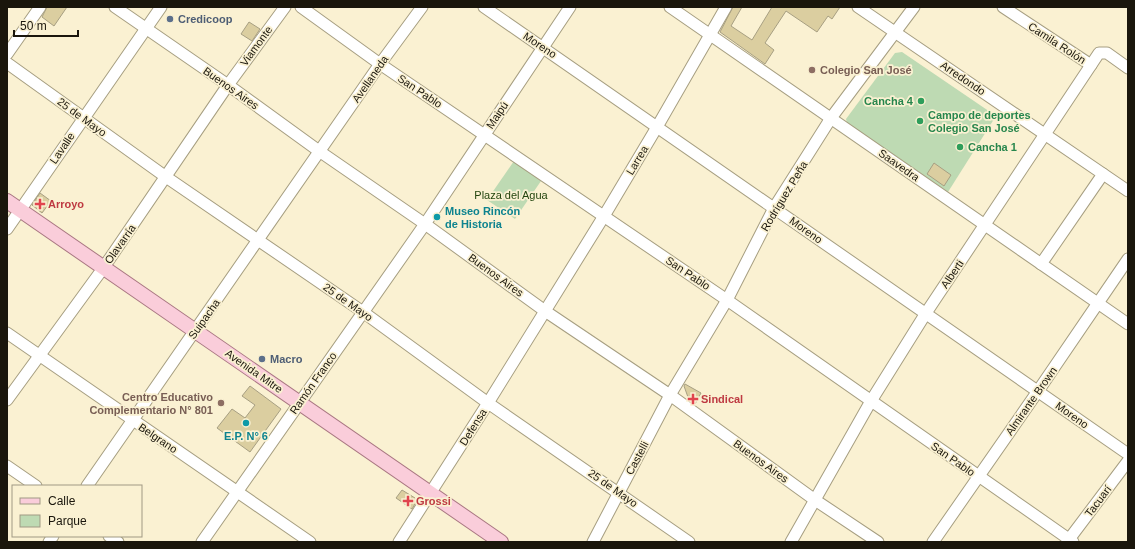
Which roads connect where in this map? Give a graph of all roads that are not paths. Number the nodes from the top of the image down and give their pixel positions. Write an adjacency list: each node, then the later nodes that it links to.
1 (40, 7): 20 (street)
2 (115, 7): 15 (street, Buenos Aires)
3 (161, 7): 15 (street, Lavalle)
4 (285, 7): 25 (street, Viamonte)
5 (301, 7): 22 (street, San Pablo)
6 (422, 7): 22 (street, Avellaneda)
7 (484, 7): 18 (street, Moreno)
8 (570, 7): 18 (street, Maipú)
9 (670, 7): 17 (street, Saavedra)
10 (726, 7): 17 (street, Larrea)
11 (858, 7): 14 (street, Arredondo)
12 (914, 7): 16 (street, Rodríguez Peña)
13 (1003, 7): 23 (street, Camila Rolón)
14 (872, 11): 16 (street, Arredondo)
15 (146, 29): 25 (street, Buenos Aires); 26 (street, Lavalle)
16 (895, 32): 27 (street, Rodríguez Peña); 30 (street, Arredondo)
17 (709, 34): 27 (street, Saavedra); 28 (street, Larrea)
18 (543, 47): 28 (street, Moreno); 29 (street, Maipú)
19 (1099, 53): 23 (street, Alberti); 24 (street, Camila Rolón)
20 (7, 54)
21 (7, 63): 26 (street, 25 de Mayo)
22 (380, 64): 29 (street, San Pablo); 31 (street, Avellaneda)
23 (1091, 65): 30 (street, Alberti)
24 (1128, 68)
25 (228, 85): 31 (street, Buenos Aires); 33 (street, Olavarría)
26 (83, 118): 33 (street, 25 de Mayo); 37 (street, Lavalle)
27 (832, 118): 36 (street, Rodríguez Peña); 40 (street, Saavedra)
28 (658, 127): 36 (street, Moreno); 38 (street, Larrea)
29 (484, 134): 38 (street, San Pablo); 39 (street, Maipú)
30 (1045, 134): 32 (street, Arredondo); 40 (street, Alberti)
31 (319, 151): 39 (street, Buenos Aires); 42 (street, Suipacha)
32 (1103, 174): 34 (street, Arredondo); 44 (street)
33 (166, 177): 42 (street, 25 de Mayo); 45 (street, Olavarría)
34 (1128, 191)
35 (7, 201): 37 (main road, Avenida Mitre)
36 (774, 208): 46 (street, Rodríguez Peña); 50 (street, Moreno)
37 (20, 210): 41 (street, Lavalle); 45 (main road, Avenida Mitre)
38 (604, 216): 46 (street, San Pablo); 48 (street, Larrea)
39 (425, 224): 48 (street, Buenos Aires); 49 (street, Ramón Franco)
40 (985, 225): 44 (street, Saavedra); 50 (street, Alberti)
41 (7, 229)
42 (259, 240): 49 (street, 25 de Mayo); 52 (street, Suipacha)
43 (1128, 258): 47 (street, Almirante Brown)
44 (1041, 264): 47 (street, Saavedra)
45 (104, 267): 52 (main road, Avenida Mitre); 54 (street, Olavarría)
46 (727, 300): 56 (street, Rodríguez Peña); 58 (street, San Pablo)
47 (1098, 303): 51 (street, Saavedra); 55 (street, Almirante Brown)
48 (545, 311): 56 (street, Buenos Aires); 60 (street, Defensa)
49 (363, 312): 59 (street, Ramón Franco); 60 (street, 25 de Mayo)
50 (926, 313): 55 (street, Moreno); 58 (street, Alberti)
51 (1128, 324)
52 (196, 331): 59 (main road, Avenida Mitre); 61 (street, Suipacha)
53 (7, 333): 54 (street, Belgrano)
54 (39, 356): 57 (street, Olavarría); 61 (street, Belgrano)
55 (1038, 392): 62 (street, Moreno); 65 (street, Almirante Brown)
56 (670, 395): 69 (street, Castelli); 71 (street, Buenos Aires)
57 (7, 400)
58 (870, 401): 65 (street, San Pablo); 71 (street, Alberti)
59 (300, 403): 68 (street, Ramón Franco); 70 (main road, Avenida Mitre)
60 (488, 403): 69 (street, 25 de Mayo); 70 (street, Defensa)
61 (131, 420): 67 (street, Suipacha); 68 (street, Belgrano)
62 (1128, 454)
63 (1128, 461): 72 (street, Tacuarí)
64 (7, 466): 66 (street)
65 (978, 476): 72 (street, San Pablo); 81 (street, Almirante Brown)
66 (35, 485)
67 (88, 485)
68 (237, 492): 73 (street, Ramón Franco); 74 (street, Belgrano)
69 (619, 492): 77 (street, Castelli); 78 (street, 25 de Mayo)
70 (430, 495): 75 (street, Defensa); 76 (main road, Avenida Mitre)
71 (815, 500): 79 (street, Alberti); 80 (street, Buenos Aires)
72 (1070, 541)
73 (202, 542)
74 (310, 542)
75 (399, 542)
76 (501, 542)
77 (593, 542)
78 (689, 542)
79 (791, 542)
80 (878, 542)
81 (933, 542)

